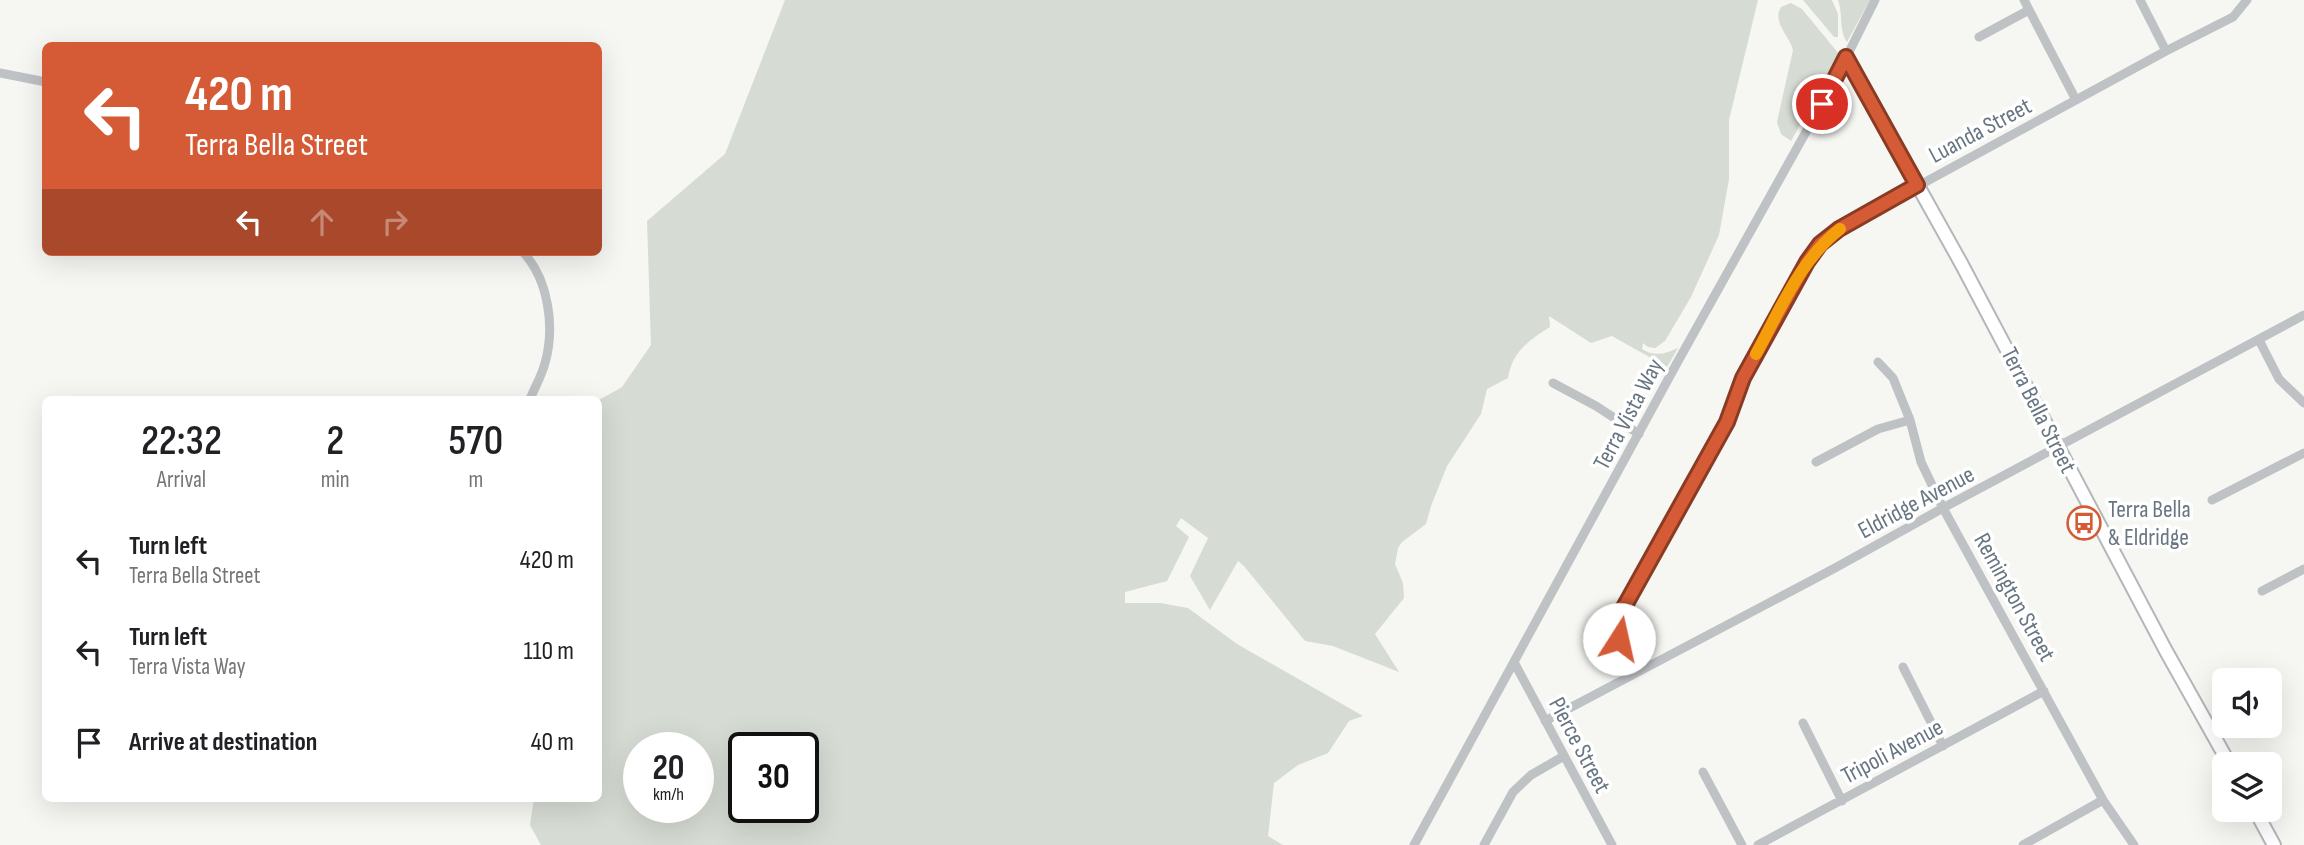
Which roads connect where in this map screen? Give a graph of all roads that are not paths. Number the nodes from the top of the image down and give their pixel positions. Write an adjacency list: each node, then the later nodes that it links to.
1 (1875, 0): 8 (street, Terra Vista Way)
2 (2024, 0): 5 (street)
3 (2140, 0): 7 (street)
4 (2247, 0): 7 (street, Luanda Street)
5 (2029, 10): 6 (street); 11 (street)
6 (1979, 37)
7 (2166, 51): 11 (street, Luanda Street)
8 (1846, 57): 12 (street, Terra Bella Street); 21 (street, Terra Vista Way)
9 (0, 73): 10 (street)
10 (42, 81)
11 (2076, 100): 12 (street, Luanda Street)
12 (1917, 185): 22 (street, Terra Bella Street); 31 (street, Luanda Street)
13 (526, 256): 18 (street)
14 (2304, 316): 15 (street, Eldridge Avenue)
15 (2259, 340): 19 (street); 22 (street, Eldridge Avenue)
16 (1878, 362): 20 (street, Remington Street)
17 (1553, 383): 21 (street)
18 (531, 396)
19 (2304, 403)
20 (1910, 420): 24 (street); 26 (street, Remington Street)
21 (1639, 434): 29 (street, Terra Vista Way)
22 (2058, 448): 26 (street, Eldridge Avenue); 36 (street, Terra Bella Street)
23 (2304, 453): 25 (street)
24 (1816, 462)
25 (2212, 500)
26 (1944, 508): 31 (street, Eldridge Avenue); 32 (street, Remington Street)
27 (2304, 569): 28 (street)
28 (2262, 591)
29 (1515, 664): 33 (street, Pierce Street); 42 (street, Terra Vista Way)
30 (1903, 667): 35 (street)
31 (1633, 673): 33 (street, Eldridge Avenue)
32 (2044, 691): 35 (street, Tripoli Avenue); 39 (street, Remington Street)
33 (1545, 721): 37 (street, Pierce Street)
34 (1803, 723): 40 (street)
35 (1942, 746): 40 (street, Tripoli Avenue)
36 (2223, 752)
37 (1564, 756): 43 (street); 44 (street, Pierce Street)
38 (1703, 772): 45 (street)
39 (2103, 800): 47 (street); 48 (street, Remington Street)
40 (1842, 801): 46 (street, Tripoli Avenue)
41 (2261, 822): 49 (street)
42 (1414, 845)
43 (1484, 845)
44 (1612, 845)
45 (1742, 845)
46 (1758, 845)
47 (2023, 845)
48 (2134, 845)
49 (2273, 845)

